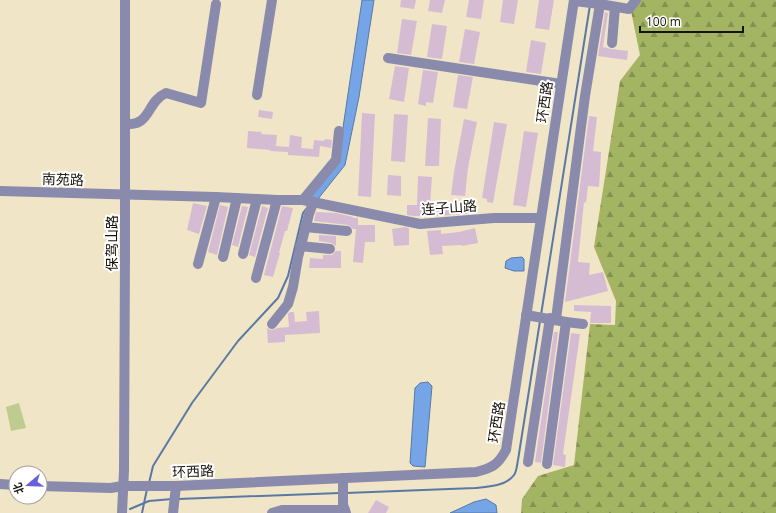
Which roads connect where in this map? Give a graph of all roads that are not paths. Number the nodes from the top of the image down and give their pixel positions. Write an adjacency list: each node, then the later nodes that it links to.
1 (125, 0): 12 (street, 保驾山路)
2 (272, 0): 11 (street)
3 (574, 0): 5 (street); 10 (street, 环西路)
4 (636, 0): 7 (street)
5 (594, 3): 7 (street); 31 (street)
6 (216, 4): 12 (street)
7 (614, 7): 8 (street)
8 (612, 43)
9 (388, 58): 10 (street)
10 (561, 84): 22 (street, 环西路)
11 (257, 95)
12 (125, 124): 15 (street, 保驾山路)
13 (339, 132): 20 (street)
14 (0, 191): 15 (street, 南苑路)
15 (125, 194): 16 (street); 39 (street, 保驾山路)
16 (216, 197): 17 (street); 29 (street)
17 (237, 198): 18 (street); 28 (street)
18 (257, 199): 19 (street); 27 (street)
19 (277, 200): 20 (street); 30 (street)
20 (303, 200): 21 (street, 连子山路)
21 (313, 202): 22 (street, 连子山路); 23 (street)
22 (541, 218): 31 (street, 环西路)
23 (305, 227): 24 (street); 25 (street)
24 (347, 231)
25 (300, 246): 26 (street); 33 (street)
26 (330, 249)
27 (243, 254)
28 (223, 257)
29 (198, 264)
30 (256, 278)
31 (543, 317): 32 (street); 35 (street); 37 (street, 环西路)
32 (566, 322): 34 (street); 36 (street)
33 (272, 324)
34 (584, 324)
35 (528, 462)
36 (547, 464)
37 (343, 478): 40 (street, 环西路); 41 (street)
38 (48, 486): 39 (street, 环西路)
39 (122, 486): 40 (street, 环西路); 42 (street, 保驾山路)
40 (174, 499)
41 (345, 509): 43 (street)
42 (122, 513)
43 (272, 513)

